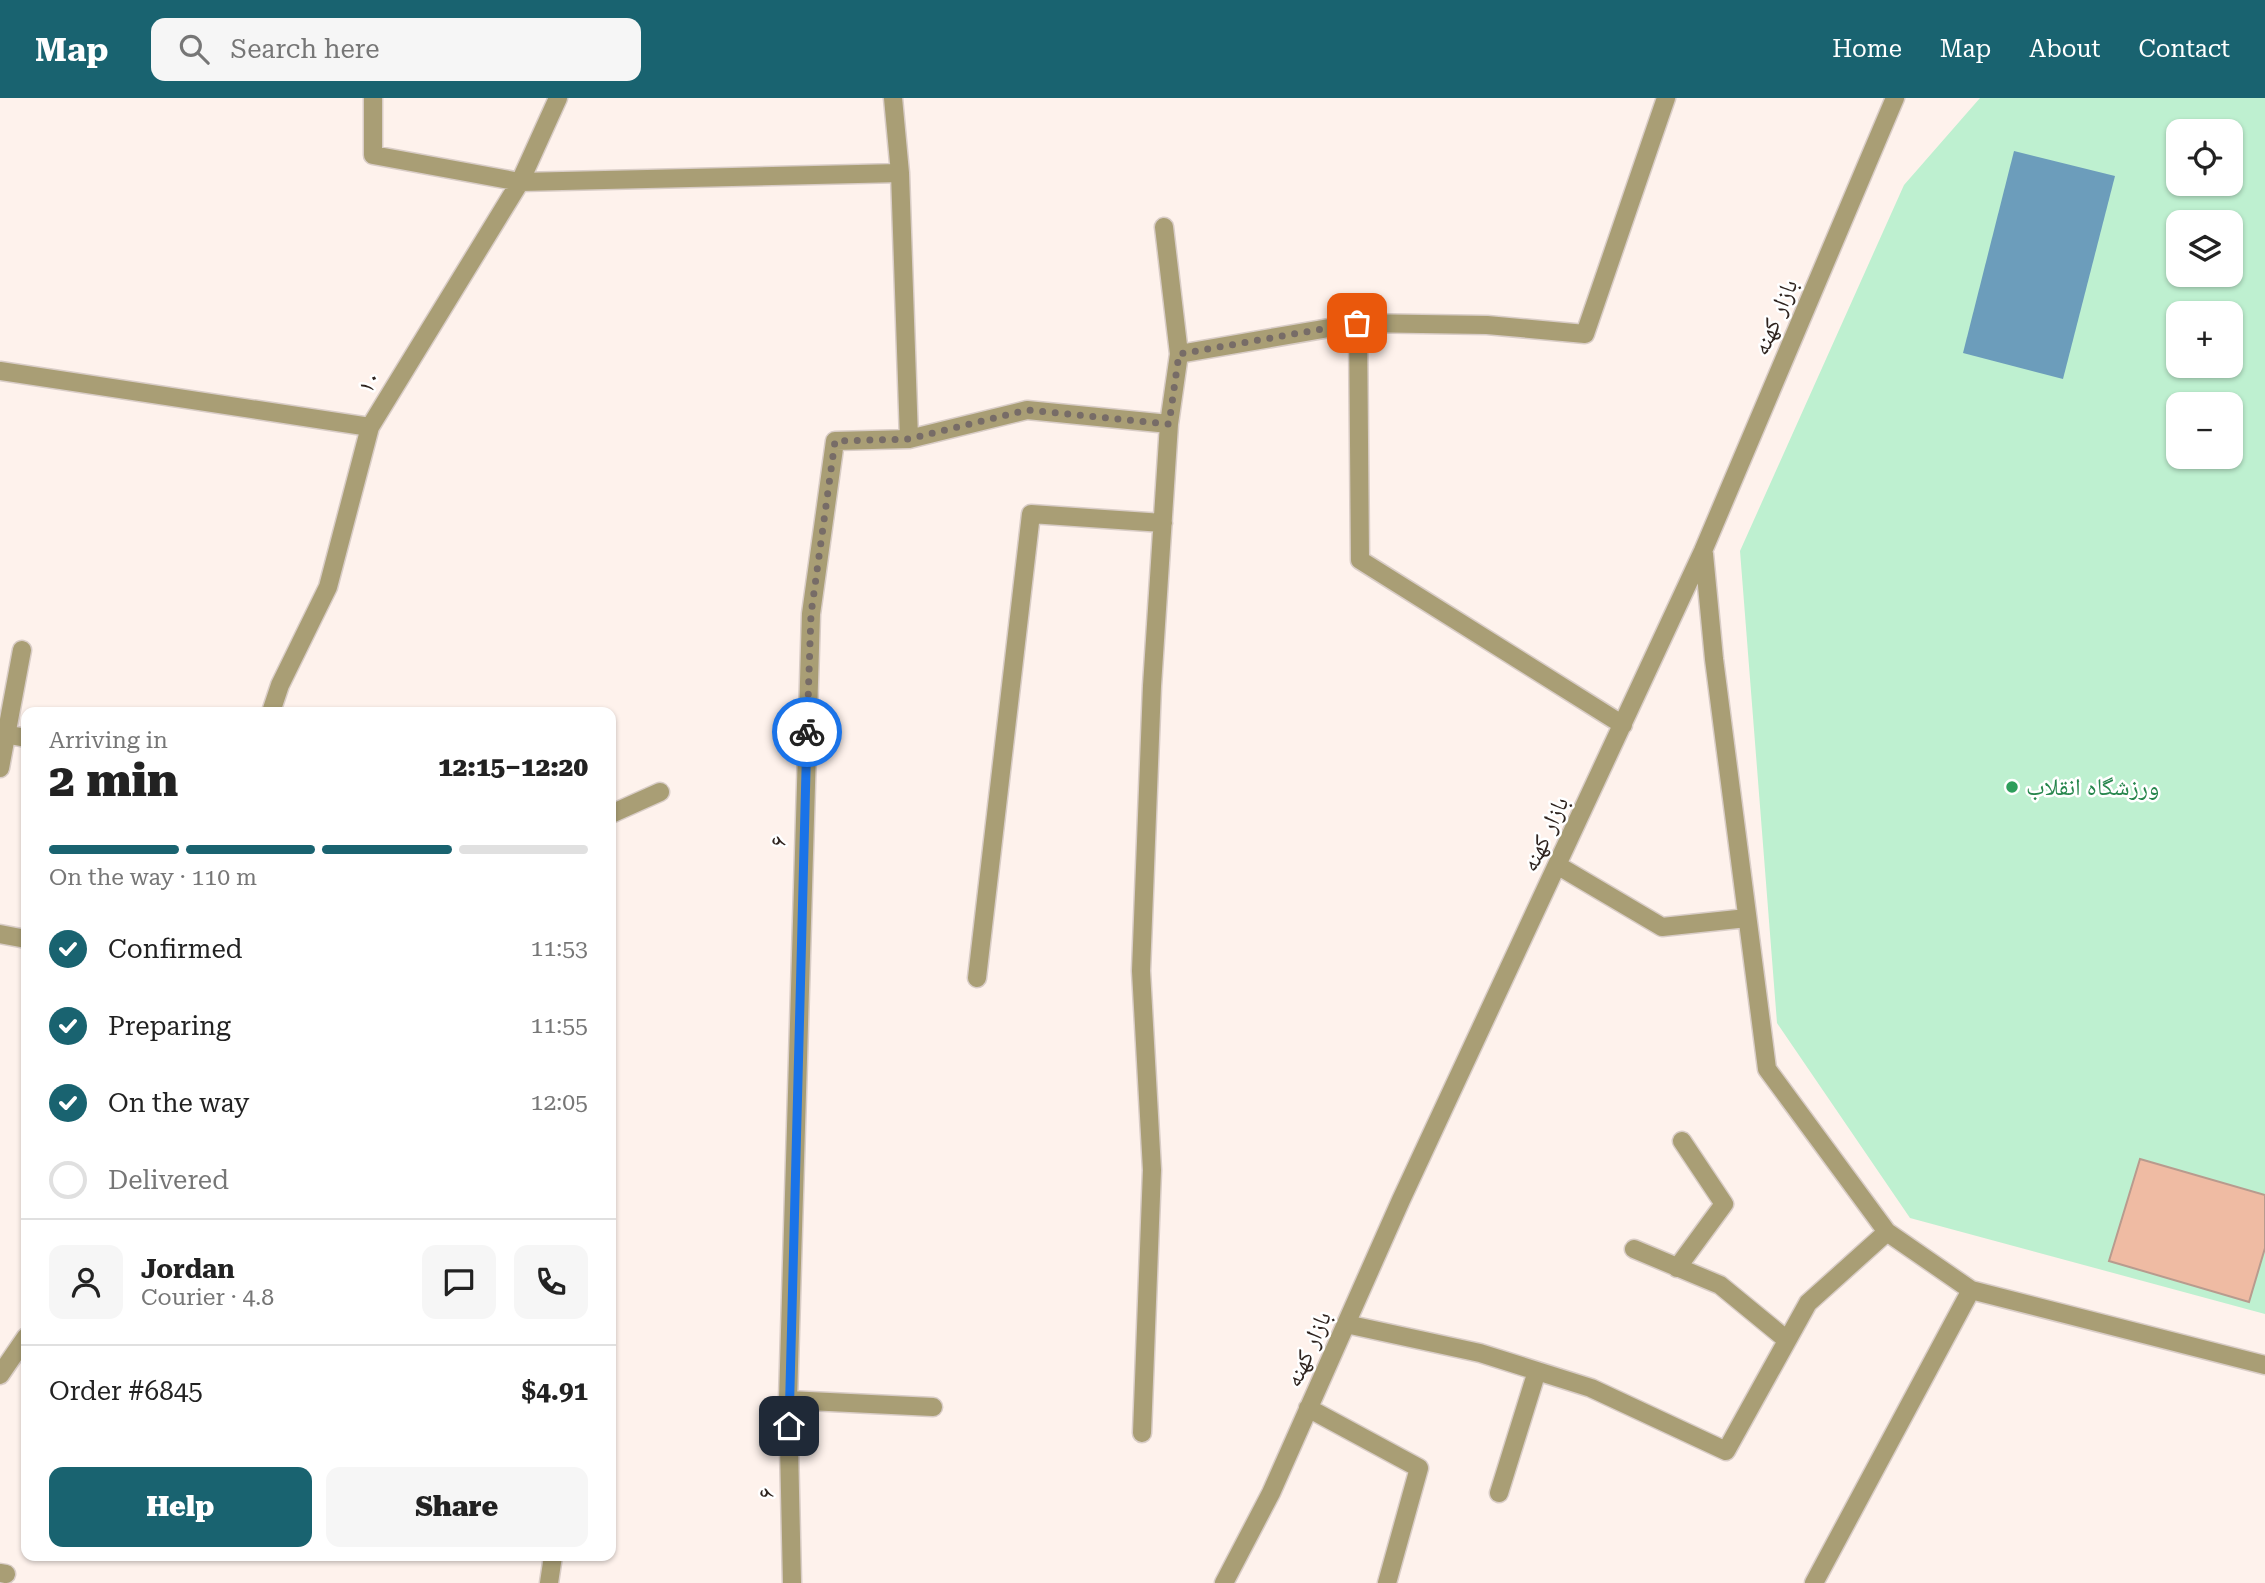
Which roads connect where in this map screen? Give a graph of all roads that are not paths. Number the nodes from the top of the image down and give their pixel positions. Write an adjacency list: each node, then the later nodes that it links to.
1 (373, 98): 7 (street)
2 (558, 98): 7 (street, ۱۰)
3 (893, 98): 6 (street)
4 (1666, 98): 9 (street)
5 (1895, 98): 16 (street, بازار کهنه)
6 (900, 173): 7 (street); 14 (street)
7 (520, 182): 13 (street, ۱۰)
8 (1164, 227): 10 (street)
9 (1357, 323): 10 (street); 19 (street)
10 (1179, 354): 12 (street)
11 (0, 371): 13 (street)
12 (1169, 424): 14 (street, ۶); 15 (street)
13 (370, 427): 18 (street, ۱۰)
14 (909, 439): 41 (street, ۶)
15 (1163, 523): 29 (street); 44 (street)
16 (1703, 551): 19 (street, بازار کهنه); 26 (street)
17 (22, 650): 20 (street)
18 (273, 707)
19 (1623, 725): 25 (street, بازار کهنه)
20 (3, 733): 21 (street); 22 (street)
21 (21, 737)
22 (0, 768)
23 (660, 792): 24 (street)
24 (616, 812)
25 (1557, 865): 26 (street); 35 (street, بازار کهنه)
26 (1747, 918): 31 (street)
27 (0, 934): 28 (street)
28 (21, 938)
29 (976, 978)
30 (1682, 1141): 33 (street)
31 (1886, 1233): 34 (street); 36 (street)
32 (1634, 1249): 33 (street)
33 (1677, 1268): 36 (street)
34 (1971, 1290): 38 (street); 51 (street)
35 (1346, 1324): 39 (street); 43 (street, بازار کهنه)
36 (1787, 1340): 39 (street)
37 (21, 1344): 40 (street)
38 (2265, 1365)
39 (1537, 1371): 45 (street)
40 (0, 1375)
41 (788, 1400): 42 (street); 48 (street, ۶)
42 (933, 1407)
43 (1308, 1408): 49 (street, بازار کهنه); 50 (street)
44 (1142, 1433)
45 (1499, 1493)
46 (552, 1561): 47 (street)
47 (549, 1583)
48 (792, 1583)
49 (1224, 1583)
50 (1387, 1583)
51 (1814, 1583)

